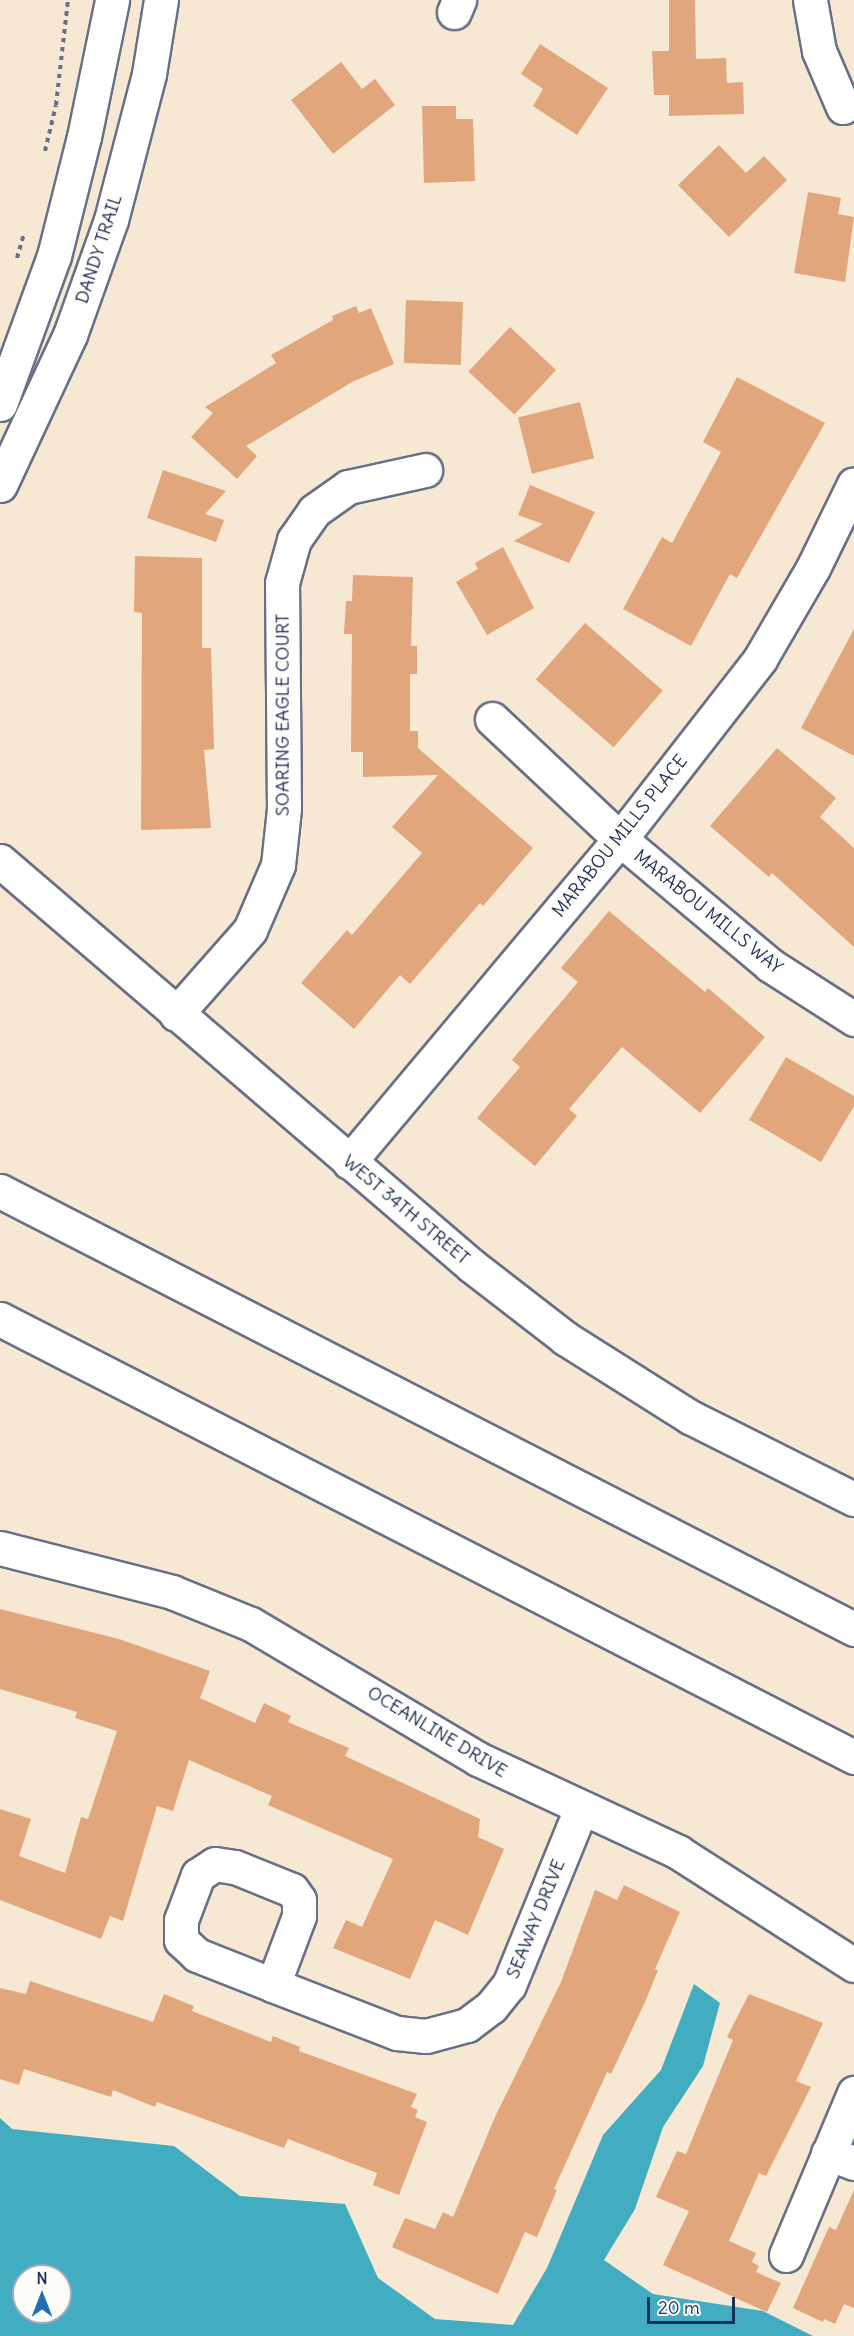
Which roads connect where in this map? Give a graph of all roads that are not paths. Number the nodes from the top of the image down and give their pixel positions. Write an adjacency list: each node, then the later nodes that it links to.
1 (112, 0): 5 (main road)
2 (161, 0): 8 (main road, DANDY TRAIL)
3 (810, 0): 4 (main road)
4 (843, 107)
5 (0, 404)
6 (425, 470): 12 (main road, SOARING EAGLE COURT)
7 (854, 484): 10 (main road, MARABOU MILLS PLACE)
8 (0, 485)
9 (492, 719): 10 (main road, MARABOU MILLS WAY)
10 (620, 839): 13 (main road, MARABOU MILLS WAY); 14 (main road, MARABOU MILLS PLACE)
11 (0, 861): 12 (main road, WEST 34TH STREET)
12 (176, 1014): 14 (main road, WEST 34TH STREET)
13 (854, 1019)
14 (349, 1162): 17 (main road, WEST 34TH STREET)
15 (0, 1191): 19 (main road)
16 (0, 1319): 20 (main road)
17 (854, 1499)
18 (0, 1548): 21 (main road, OCEANLINE DRIVE)
19 (854, 1629)
20 (854, 1757)
21 (581, 1809): 22 (main road, OCEANLINE DRIVE); 23 (main road, SEAWAY DRIVE)
22 (854, 1965)
23 (273, 1985)
24 (854, 2093): 25 (main road)
25 (841, 2158): 26 (main road)
26 (786, 2254)

